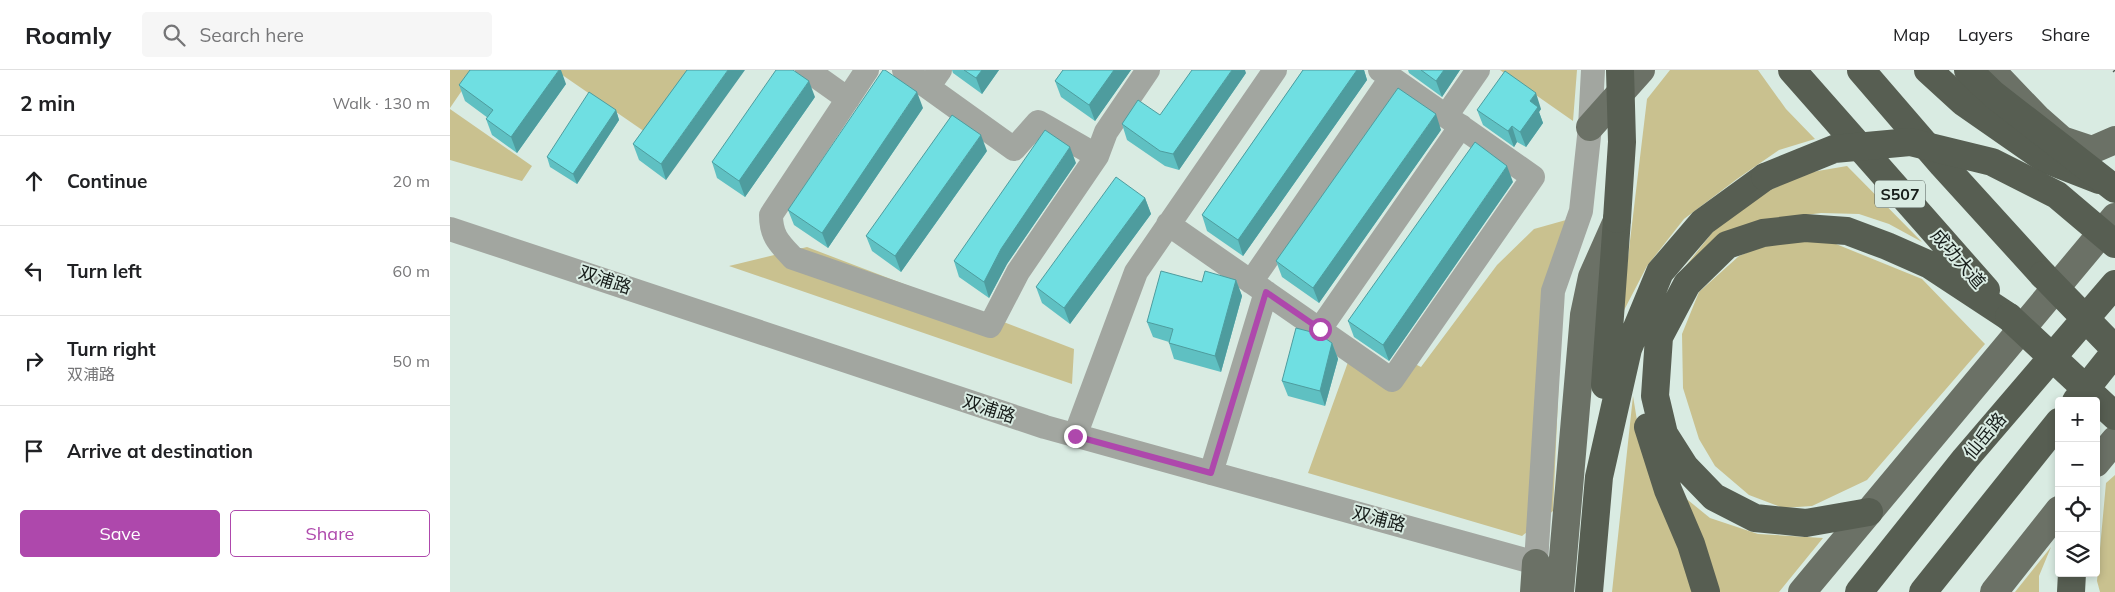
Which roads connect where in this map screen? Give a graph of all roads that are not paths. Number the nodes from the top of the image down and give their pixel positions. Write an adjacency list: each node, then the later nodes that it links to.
1 (807, 70): 17 (street)
2 (868, 70): 17 (street)
3 (904, 70): 16 (street)
4 (1148, 70): 21 (street)
5 (1276, 70): 26 (street)
6 (1478, 70): 18 (street)
7 (1593, 70): 19 (street)
8 (1620, 70): 25 (highway, bridge)
9 (1641, 70): 19 (main road)
10 (1792, 70): 33 (highway, 成功大道 / S507)
11 (1861, 70): 30 (highway, S507)
12 (1928, 70): 22 (highway)
13 (1968, 70): 23 (highway, bridge)
14 (1991, 70): 20 (main road)
15 (1386, 74): 18 (street); 32 (street)
16 (934, 79): 21 (street)
17 (848, 99): 21 (street)
18 (1454, 121): 35 (street); 35 (street)
19 (1590, 127): 47 (street)
20 (2115, 140)
21 (1097, 156)
22 (2115, 178)
23 (2115, 189)
24 (2115, 217): 45 (main road)
25 (1618, 219): 44 (highway); 50 (main road)
26 (1168, 224): 32 (street); 40 (street)
27 (450, 229): 40 (street, 双浦路)
28 (2115, 244): 29 (highway, bridge)
29 (1660, 272): 44 (highway); 52 (highway)
30 (2043, 275): 34 (highway, bridge); 36 (highway, S507, bridge)
31 (2115, 284): 54 (highway, 仙岳路, bridge)
32 (1259, 287): 35 (street); 43 (street)
33 (2009, 317): 38 (highway, 成功大道 / S507, bridge); 45 (highway)
34 (2115, 327)
35 (1320, 329)
36 (2115, 350): 37 (highway, bridge)
37 (2079, 397)
38 (2115, 416)
39 (2055, 427): 55 (highway)
40 (1075, 436): 43 (street, 双浦路)
41 (2115, 440): 42 (main road)
42 (2100, 458)
43 (1211, 473): 47 (street, 双浦路)
44 (1599, 477): 51 (highway)
45 (1869, 512): 53 (main road)
46 (2055, 515): 56 (main road)
47 (1536, 562): 49 (main road)
48 (2072, 577): 57 (highway)
49 (1534, 592)
50 (1560, 592)
51 (1589, 592)
52 (1706, 592)
53 (1802, 592)
54 (1859, 592)
55 (1923, 592)
56 (1994, 592)
57 (2071, 592)

